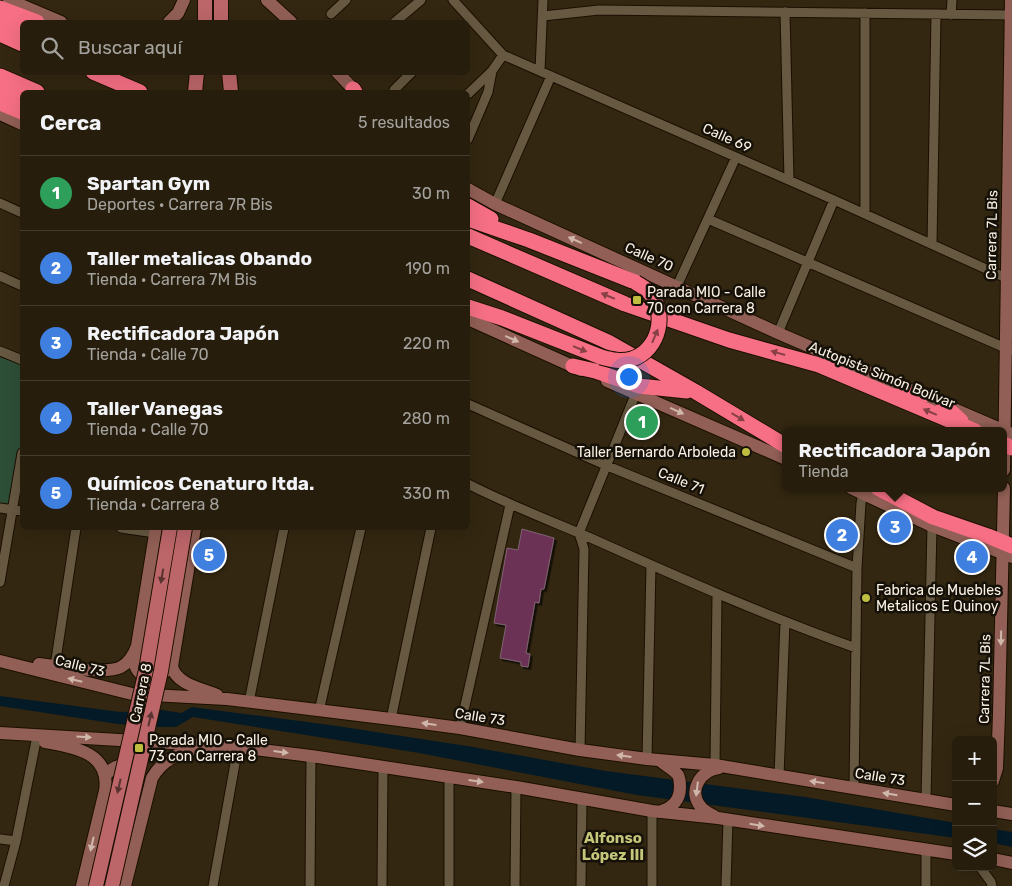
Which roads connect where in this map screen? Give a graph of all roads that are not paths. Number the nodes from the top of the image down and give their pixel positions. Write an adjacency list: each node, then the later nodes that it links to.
1 (9, 0): 20 (street)
2 (184, 0): 21 (street)
3 (267, 0): 22 (street)
4 (346, 0): 13 (street)
5 (421, 0): 23 (street)
6 (453, 0): 24 (street, Calle 69)
7 (543, 0): 16 (street)
8 (952, 0): 15 (street)
9 (1010, 0): 17 (street, Carrera 7L Bis)
10 (0, 8): 19 (highway)
11 (785, 12): 12 (street); 16 (street); 58 (street)
12 (865, 13): 14 (street); 65 (street)
13 (331, 14)
14 (936, 14): 15 (street); 70 (street)
15 (951, 14): 17 (street)
16 (543, 16): 31 (street)
17 (1011, 16): 71 (street, Carrera 7L Bis)
18 (0, 18): 26 (highway)
19 (32, 20)
20 (56, 20)
21 (171, 20)
22 (289, 20)
23 (397, 20)
24 (466, 20)
25 (470, 24): 29 (street, Calle 69)
26 (20, 31)
27 (0, 34): 28 (highway)
28 (20, 43)
29 (503, 55): 30 (street); 31 (street, Calle 69)
30 (492, 71): 50 (street); 56 (street)
31 (540, 71): 40 (street, Calle 69)
32 (100, 75): 43 (highway)
33 (197, 75): 44 (main road)
34 (205, 75): 45 (main road)
35 (222, 75): 46 (main road)
36 (229, 75): 47 (main road)
37 (340, 75): 48 (street)
38 (409, 75): 49 (street)
39 (0, 76): 42 (highway)
40 (551, 76): 57 (street, Calle 69); 62 (street)
41 (0, 90): 51 (highway)
42 (32, 90)
43 (135, 90)
44 (195, 90)
45 (205, 90)
46 (222, 90)
47 (231, 90)
48 (353, 90)
49 (394, 90)
50 (470, 92)
51 (20, 95)
52 (0, 102): 53 (highway)
53 (20, 111)
54 (0, 114): 55 (street)
55 (20, 123)
56 (470, 134)
57 (736, 157): 58 (street, Calle 69); 66 (street)
58 (789, 180): 60 (street, Calle 69)
59 (470, 190): 62 (street, Calle 70)
60 (834, 200): 65 (street, Calle 69); 72 (street)
61 (0, 203): 64 (street)
62 (496, 204): 77 (street, Calle 70, one-way to 62)
63 (470, 207): 69 (highway)
64 (20, 212)
65 (865, 214): 70 (street, Calle 69)
66 (708, 219): 72 (street); 77 (street)
67 (470, 220): 69 (highway)
68 (470, 237): 90 (highway, Autopista Simón Bolívar, one-way to 68)
69 (530, 240): 80 (highway, one-way to 69, bridge)
70 (932, 244): 74 (street, Calle 69)
71 (1009, 251): 74 (street, Carrera 7L Bis)
72 (807, 262): 82 (street); 83 (street)
73 (0, 276): 76 (street)
74 (1006, 278): 83 (street, Carrera 7L Bis)
75 (470, 281): 87 (highway)
76 (20, 285)
77 (677, 286): 82 (street, Calle 70)
78 (470, 299): 80 (highway)
79 (470, 308): 80 (highway)
80 (502, 318)
81 (470, 319): 86 (street, one-way to 86)
82 (778, 333): 89 (street, Calle 70)
83 (1008, 349): 96 (street, Carrera 7L Bis)
84 (0, 351): 85 (street)
85 (20, 359)
86 (573, 366): 87 (highway); 88 (street)
87 (696, 392): 97 (highway, one-way to 97)
88 (636, 393): 98 (street, one-way to 98); 99 (street)
89 (924, 395): 90 (highway); 91 (street, Calle 70)
90 (891, 396): 93 (highway, Autopista Simón Bolívar, one-way to 90)
91 (942, 404): 94 (highway); 95 (street, Calle 70)
92 (470, 405): 99 (street, Calle 71)
93 (966, 427)
94 (969, 427)
95 (985, 427)
96 (1006, 427)
97 (782, 444)
98 (782, 457)
99 (605, 465): 119 (street); 122 (street, Calle 71)
100 (20, 466): 108 (street)
101 (470, 485): 106 (street)
102 (867, 492): 122 (street)
103 (869, 492): 110 (highway)
104 (884, 492): 110 (highway)
105 (1004, 492): 120 (street, Carrera 7L Bis)
106 (510, 505): 119 (street); 135 (street)
107 (0, 508): 108 (street)
108 (13, 510): 109 (street); 123 (street)
109 (20, 511)
110 (933, 522): 120 (highway); 153 (street)
111 (76, 530): 130 (street)
112 (156, 530): 126 (street, Carrera 8)
113 (170, 530): 168 (main road, Carrera 8, one-way to 168, bridge)
114 (186, 530): 169 (main road, Carrera 8, one-way to 114, bridge)
115 (195, 530): 128 (street, Carrera 8)
116 (284, 530): 132 (street)
117 (360, 530): 133 (street)
118 (431, 530): 134 (street)
119 (578, 533): 121 (street); 140 (street)
120 (1008, 550): 145 (street, Carrera 7L Bis, one-way to 145)
121 (651, 565): 124 (street); 142 (street)
122 (857, 568): 127 (street)
123 (0, 582)
124 (717, 594): 125 (street); 144 (street)
125 (785, 622): 127 (street); 147 (street)
126 (137, 646): 128 (street); 130 (street, Carrera 8)
127 (856, 648): 151 (street)
128 (173, 653): 131 (street, Carrera 8)
129 (0, 660): 130 (street, Carrera 8); 131 (street, Calle 73, one-way to 129)
130 (55, 666)
131 (227, 699): 132 (street, Calle 73)
132 (249, 702): 133 (street, Calle 73)
133 (319, 711): 134 (street, Calle 73)
134 (391, 719): 135 (street, Calle 73, one-way to 134)
135 (460, 728): 140 (street, Calle 73)
136 (0, 734): 137 (street); 138 (street, one-way to 138)
137 (36, 741): 146 (street); 160 (street)
138 (210, 745): 139 (street); 149 (street)
139 (238, 747): 141 (street, one-way to 141); 171 (street)
140 (580, 750): 142 (street, Calle 73, one-way to 140)
141 (311, 756): 143 (street); 172 (street)
142 (653, 760): 144 (street, Calle 73); 155 (street)
143 (383, 767): 148 (street); 173 (street)
144 (716, 767): 147 (street, Calle 73); 158 (street, one-way to 158)
145 (997, 768)
146 (105, 776): 149 (street); 167 (street, one-way to 167)
147 (779, 776): 151 (street, Calle 73, one-way to 147)
148 (449, 777): 150 (street, one-way to 150); 174 (street)
149 (149, 784): 170 (street)
150 (516, 787): 152 (street); 175 (street)
151 (854, 788): 153 (street, Calle 73, one-way to 151)
152 (582, 799): 155 (street); 176 (street)
153 (926, 800): 154 (street, Calle 73)
154 (952, 804)
155 (661, 810): 158 (street); 177 (street)
156 (997, 812): 157 (street)
157 (1012, 814)
158 (723, 819): 161 (street, one-way to 161); 178 (street)
159 (0, 839): 160 (street)
160 (16, 841): 166 (street)
161 (926, 850): 162 (street); 179 (street)
162 (952, 853)
163 (997, 860): 164 (street)
164 (1012, 862)
165 (983, 871): 180 (street)
166 (4, 886)
167 (82, 886)
168 (96, 886)
169 (112, 886)
170 (126, 886)
171 (213, 886)
172 (310, 886)
173 (382, 886)
174 (448, 886)
175 (515, 886)
176 (581, 886)
177 (652, 886)
178 (726, 886)
179 (926, 886)
180 (992, 886)

